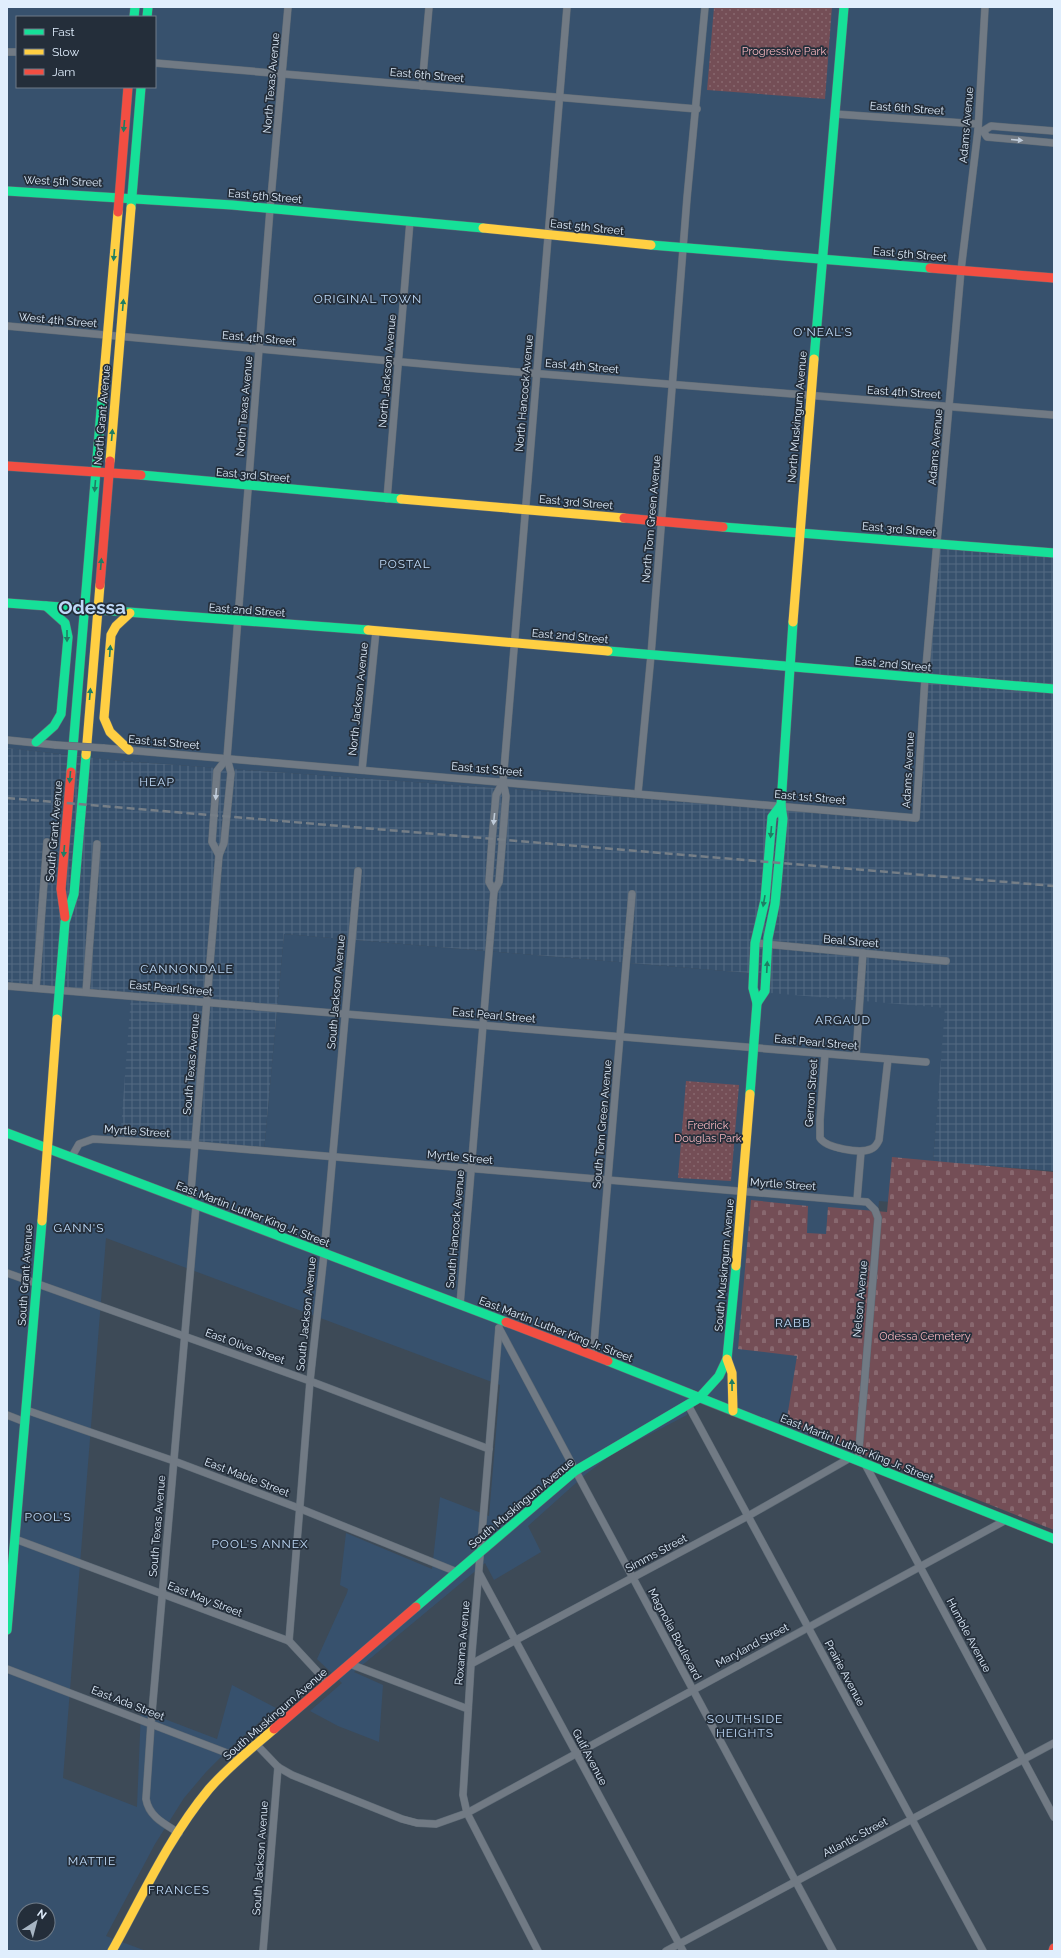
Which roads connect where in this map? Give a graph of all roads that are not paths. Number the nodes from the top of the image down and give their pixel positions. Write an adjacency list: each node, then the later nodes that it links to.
1 (288, 7): 8 (street, North Texas Avenue)
2 (429, 7): 9 (street)
3 (567, 7): 12 (street, North Hancock Avenue)
4 (705, 7): 13 (street)
5 (844, 7): 14 (street, North Muskingum Avenue)
6 (985, 7): 15 (street, Adams Avenue)
7 (156, 63): 8 (street, East 6th Street)
8 (283, 75): 9 (street, East 6th Street); 21 (street, North Texas Avenue)
9 (422, 86): 12 (street, East 6th Street)
10 (128, 88): 19 (street, North Grant Avenue, one-way to 19)
11 (141, 88): 20 (street, North Grant Avenue)
12 (559, 98): 13 (street, East 6th Street); 23 (street, North Hancock Avenue)
13 (697, 109): 24 (street, North Tom Green Avenue)
14 (835, 114): 15 (street, East 6th Street); 25 (street, North Muskingum Avenue)
15 (980, 128): 16 (street, East 6th Street); 17 (street, East 6th Street, one-way to 17); 26 (street, Adams Avenue)
16 (1054, 131)
17 (1054, 143)
18 (7, 191): 19 (street, West 5th Street)
19 (119, 196): 20 (street, East 5th Street); 29 (street, North Grant Avenue, one-way to 29)
20 (132, 197): 21 (street, East 5th Street); 30 (street, North Grant Avenue, one-way to 20)
21 (270, 209): 22 (street, East 5th Street); 31 (street, North Texas Avenue)
22 (410, 221): 23 (street, East 5th Street); 32 (street, North Jackson Avenue)
23 (547, 235): 24 (street, East 5th Street); 33 (street, North Hancock Avenue)
24 (684, 247): 25 (street, East 5th Street); 34 (street, North Tom Green Avenue)
25 (823, 259): 26 (street, East 5th Street); 35 (street, North Muskingum Avenue)
26 (961, 270): 27 (street, East 5th Street); 36 (street, Adams Avenue)
27 (1054, 278)
28 (7, 326): 29 (street, West 4th Street)
29 (108, 335): 30 (street, East 4th Street); 39 (street, North Grant Avenue)
30 (120, 337): 31 (street, East 4th Street); 40 (street, North Grant Avenue, one-way to 30)
31 (260, 349): 32 (street, East 4th Street); 41 (street, North Texas Avenue)
32 (399, 361): 33 (street, East 4th Street); 42 (street, North Jackson Avenue)
33 (536, 373): 34 (street, East 4th Street); 43 (street, North Hancock Avenue)
34 (673, 385): 35 (street, East 4th Street); 44 (street, North Tom Green Avenue)
35 (811, 397): 36 (street, East 4th Street); 45 (street, North Muskingum Avenue)
36 (949, 407): 37 (street, East 4th Street); 46 (street, Adams Avenue)
37 (1054, 415)
38 (7, 466): 39 (street, East 3rd Street)
39 (96, 471): 40 (street, East 3rd Street); 50 (street, North Grant Avenue, one-way to 50)
40 (109, 472): 41 (street, East 3rd Street); 51 (street, North Grant Avenue, one-way to 40)
41 (249, 487): 42 (street, East 3rd Street); 53 (street, North Texas Avenue)
42 (387, 499): 43 (street, East 3rd Street)
43 (525, 510): 44 (street, East 3rd Street); 55 (street, North Hancock Avenue)
44 (661, 522): 45 (street, East 3rd Street); 56 (street, North Tom Green Avenue)
45 (799, 533): 46 (street, East 3rd Street); 57 (street, North Muskingum Avenue)
46 (937, 545): 47 (street, East 3rd Street); 58 (street, Adams Avenue)
47 (1054, 553)
48 (7, 603): 49 (street, East 2nd Street)
49 (46, 606): 50 (street, East 2nd Street); 61 (street, one-way to 61)
50 (84, 609): 51 (street, East 2nd Street); 62 (street, North Grant Avenue)
51 (97, 610): 52 (street, East 2nd Street); 63 (street, North Grant Avenue, one-way to 51)
52 (130, 613): 53 (street, East 2nd Street); 64 (street, one-way to 52)
53 (238, 621): 54 (street, East 2nd Street); 65 (street, North Texas Avenue)
54 (376, 631): 55 (street, East 2nd Street); 66 (street, North Jackson Avenue)
55 (514, 644): 56 (street, East 2nd Street); 67 (street, North Hancock Avenue)
56 (651, 655): 57 (street, East 2nd Street); 68 (street, North Tom Green Avenue)
57 (791, 668): 58 (street, East 2nd Street); 69 (street, North Muskingum Avenue)
58 (925, 678): 59 (street, East 2nd Street); 70 (street, Adams Avenue)
59 (1054, 689)
60 (7, 740): 61 (street, East 1st Street)
61 (36, 742): 64 (street, East 1st Street, bridge)
62 (73, 742): 78 (street, South Grant Avenue, one-way to 78)
63 (86, 744): 78 (street, South Grant Avenue)
64 (129, 750): 65 (street, East 1st Street)
65 (227, 758): 66 (street, East 1st Street); 73 (street, South Texas Avenue); 73 (street, South Texas Avenue, one-way to 73)
66 (362, 770): 67 (street, East 1st Street)
67 (503, 782): 68 (street, East 1st Street); 90 (street, South Hancock Avenue)
68 (638, 793): 69 (street, East 1st Street)
69 (781, 805): 70 (street, East 1st Street); 74 (street, North Muskingum Avenue, one-way to 74); 75 (street, North Muskingum Avenue)
70 (916, 818)
71 (47, 842): 84 (street)
72 (97, 844): 86 (street)
73 (219, 855): 87 (street, South Texas Avenue)
74 (768, 862): 79 (street, South Muskingum Avenue, one-way to 79)
75 (779, 863): 80 (street, South Muskingum Avenue)
76 (358, 871): 89 (street, South Jackson Avenue)
77 (632, 894): 91 (street, South Tom Green Avenue)
78 (65, 922): 85 (street, South Grant Avenue)
79 (755, 943): 80 (street, Beal Street); 88 (street, South Muskingum Avenue)
80 (768, 945): 81 (street, Beal Street); 88 (street, South Muskingum Avenue, one-way to 80)
81 (863, 953): 82 (street, Beal Street); 94 (street)
82 (946, 961)
83 (7, 986): 84 (street, East Pearl Street)
84 (36, 988): 85 (street, East Pearl Street)
85 (59, 990): 86 (street, East Pearl Street); 99 (street, South Grant Avenue)
86 (86, 992): 87 (street, East Pearl Street)
87 (207, 1002): 89 (street, East Pearl Street); 98 (street, South Texas Avenue)
88 (758, 1003): 92 (street, South Muskingum Avenue)
89 (345, 1014): 90 (street, East Pearl Street); 101 (street, South Jackson Avenue)
90 (483, 1025): 91 (street, East Pearl Street); 103 (street, South Hancock Avenue)
91 (620, 1037): 92 (street, East Pearl Street); 104 (street, South Tom Green Avenue)
92 (755, 1048): 93 (street, East Pearl Street); 105 (street, South Muskingum Avenue)
93 (825, 1054): 94 (street, East Pearl Street); 100 (street, Gerron Street)
94 (856, 1056): 95 (street, East Pearl Street)
95 (888, 1059): 96 (street, East Pearl Street); 100 (street)
96 (926, 1062)
97 (7, 1134): 99 (street, East Martin Luther King Jr. Street)
98 (195, 1146): 101 (street, Myrtle Street); 102 (street, Myrtle Street); 107 (street, South Texas Avenue)
99 (46, 1148): 102 (street, East Martin Luther King Jr. Street); 110 (street, South Grant Avenue)
100 (861, 1152): 106 (street)
101 (332, 1157): 103 (street, Myrtle Street); 108 (street, South Jackson Avenue)
102 (71, 1158): 107 (street, East Martin Luther King Jr. Street)
103 (471, 1169): 104 (street, Myrtle Street); 111 (street, South Hancock Avenue)
104 (608, 1180): 105 (street, Myrtle Street); 114 (street, South Tom Green Avenue)
105 (743, 1192): 106 (street, Myrtle Street); 115 (street, South Muskingum Avenue)
106 (857, 1200): 125 (street, Nelson Avenue)
107 (193, 1204): 108 (street, East Martin Luther King Jr. Street); 113 (street, South Texas Avenue)
108 (324, 1254): 111 (street, East Martin Luther King Jr. Street); 116 (street, South Jackson Avenue)
109 (7, 1273): 110 (street, East Olive Street)
110 (37, 1284): 113 (street, East Olive Street); 119 (street, South Grant Avenue)
111 (460, 1305): 112 (street, East Martin Luther King Jr. Street)
112 (499, 1324): 114 (street, East Martin Luther King Jr. Street); 123 (street, Roxanna Avenue); 126 (street, Magnolia Boulevard)
113 (184, 1335): 116 (street, East Olive Street); 124 (street, South Texas Avenue)
114 (593, 1355): 117 (street, East Martin Luther King Jr. Street)
115 (727, 1359): 117 (street, South Muskingum Avenue); 120 (street, one-way to 115)
116 (310, 1381): 123 (street, East Olive Street); 127 (street, South Jackson Avenue)
117 (699, 1398): 118 (street, South Muskingum Avenue); 120 (street, East Martin Luther King Jr. Street)
118 (688, 1405): 126 (street, South Muskingum Avenue); 128 (street, Prairie Avenue)
119 (26, 1410): 122 (street, South Grant Avenue); 124 (street, East Mable Street)
120 (733, 1411): 125 (street, East Martin Luther King Jr. Street)
121 (7, 1415): 122 (street)
122 (25, 1422): 130 (street, South Grant Avenue)
123 (489, 1449): 132 (street, Roxanna Avenue)
124 (174, 1461): 127 (street, East Mable Street); 138 (street, South Texas Avenue)
125 (857, 1461): 128 (street, Simms Street); 129 (street, East Martin Luther King Jr. Street); 134 (street, Humble Avenue)
126 (575, 1471): 132 (street, South Muskingum Avenue); 137 (street, Magnolia Boulevard)
127 (301, 1509): 135 (street, East Mable Street); 142 (street, South Jackson Avenue)
128 (748, 1516): 137 (street, Simms Street); 139 (street, Prairie Avenue)
129 (1006, 1520): 131 (street, East Martin Luther King Jr. Street); 134 (street, Maryland Street)
130 (15, 1539): 133 (street, South Grant Avenue); 138 (street, East May Street)
131 (1053, 1540)
132 (481, 1552): 135 (street, South Muskingum Avenue); 136 (street, Roxanna Avenue)
133 (10, 1558): 140 (street, South Grant Avenue)
134 (920, 1567): 139 (street, Maryland Street); 154 (street, Humble Avenue)
135 (457, 1572): 143 (street, South Muskingum Avenue)
136 (479, 1573): 141 (street, Gulf Avenue); 144 (street, Roxanna Avenue)
137 (632, 1578): 141 (street, Simms Street); 147 (street, Magnolia Boulevard)
138 (162, 1594): 142 (street, East May Street); 149 (street, South Texas Avenue)
139 (808, 1628): 147 (street, Maryland Street); 158 (street, Prairie Avenue)
140 (7, 1630)
141 (515, 1640): 144 (street, Simms Street); 152 (street, Gulf Avenue)
142 (289, 1641): 146 (street, East May Street)
143 (350, 1664): 146 (street, South Muskingum Avenue); 148 (street)
144 (472, 1664): 148 (street, Roxanna Avenue)
145 (7, 1669): 149 (street, East Ada Street)
146 (328, 1683): 151 (street, South Muskingum Avenue)
147 (693, 1690): 152 (street, Maryland Street); 160 (street, Magnolia Boulevard)
148 (468, 1709): 156 (street, Roxanna Avenue)
149 (151, 1724): 153 (street, East Ada Street); 159 (street, South Texas Avenue)
150 (1054, 1743): 154 (street, Atlantic Street)
151 (256, 1744): 153 (street, South Muskingum Avenue); 155 (street)
152 (576, 1753): 156 (street, Maryland Street); 161 (street, Gulf Avenue)
153 (240, 1758): 159 (street, South Muskingum Avenue)
154 (1023, 1760): 157 (street, Humble Avenue); 158 (street, Atlantic Street)
155 (278, 1767): 156 (street); 163 (street, South Jackson Avenue)
156 (466, 1813): 164 (street, Roxanna Avenue)
157 (1054, 1817)
158 (912, 1819): 160 (street, Atlantic Street); 168 (street, Prairie Avenue)
159 (179, 1833): 162 (street, South Muskingum Avenue)
160 (796, 1882): 161 (street, Atlantic Street); 167 (street, Magnolia Boulevard)
161 (679, 1944): 165 (street, Atlantic Street); 166 (street, Gulf Avenue)
162 (112, 1951)
163 (263, 1951)
164 (538, 1951)
165 (666, 1951)
166 (683, 1951)
167 (833, 1951)
168 (983, 1951)

